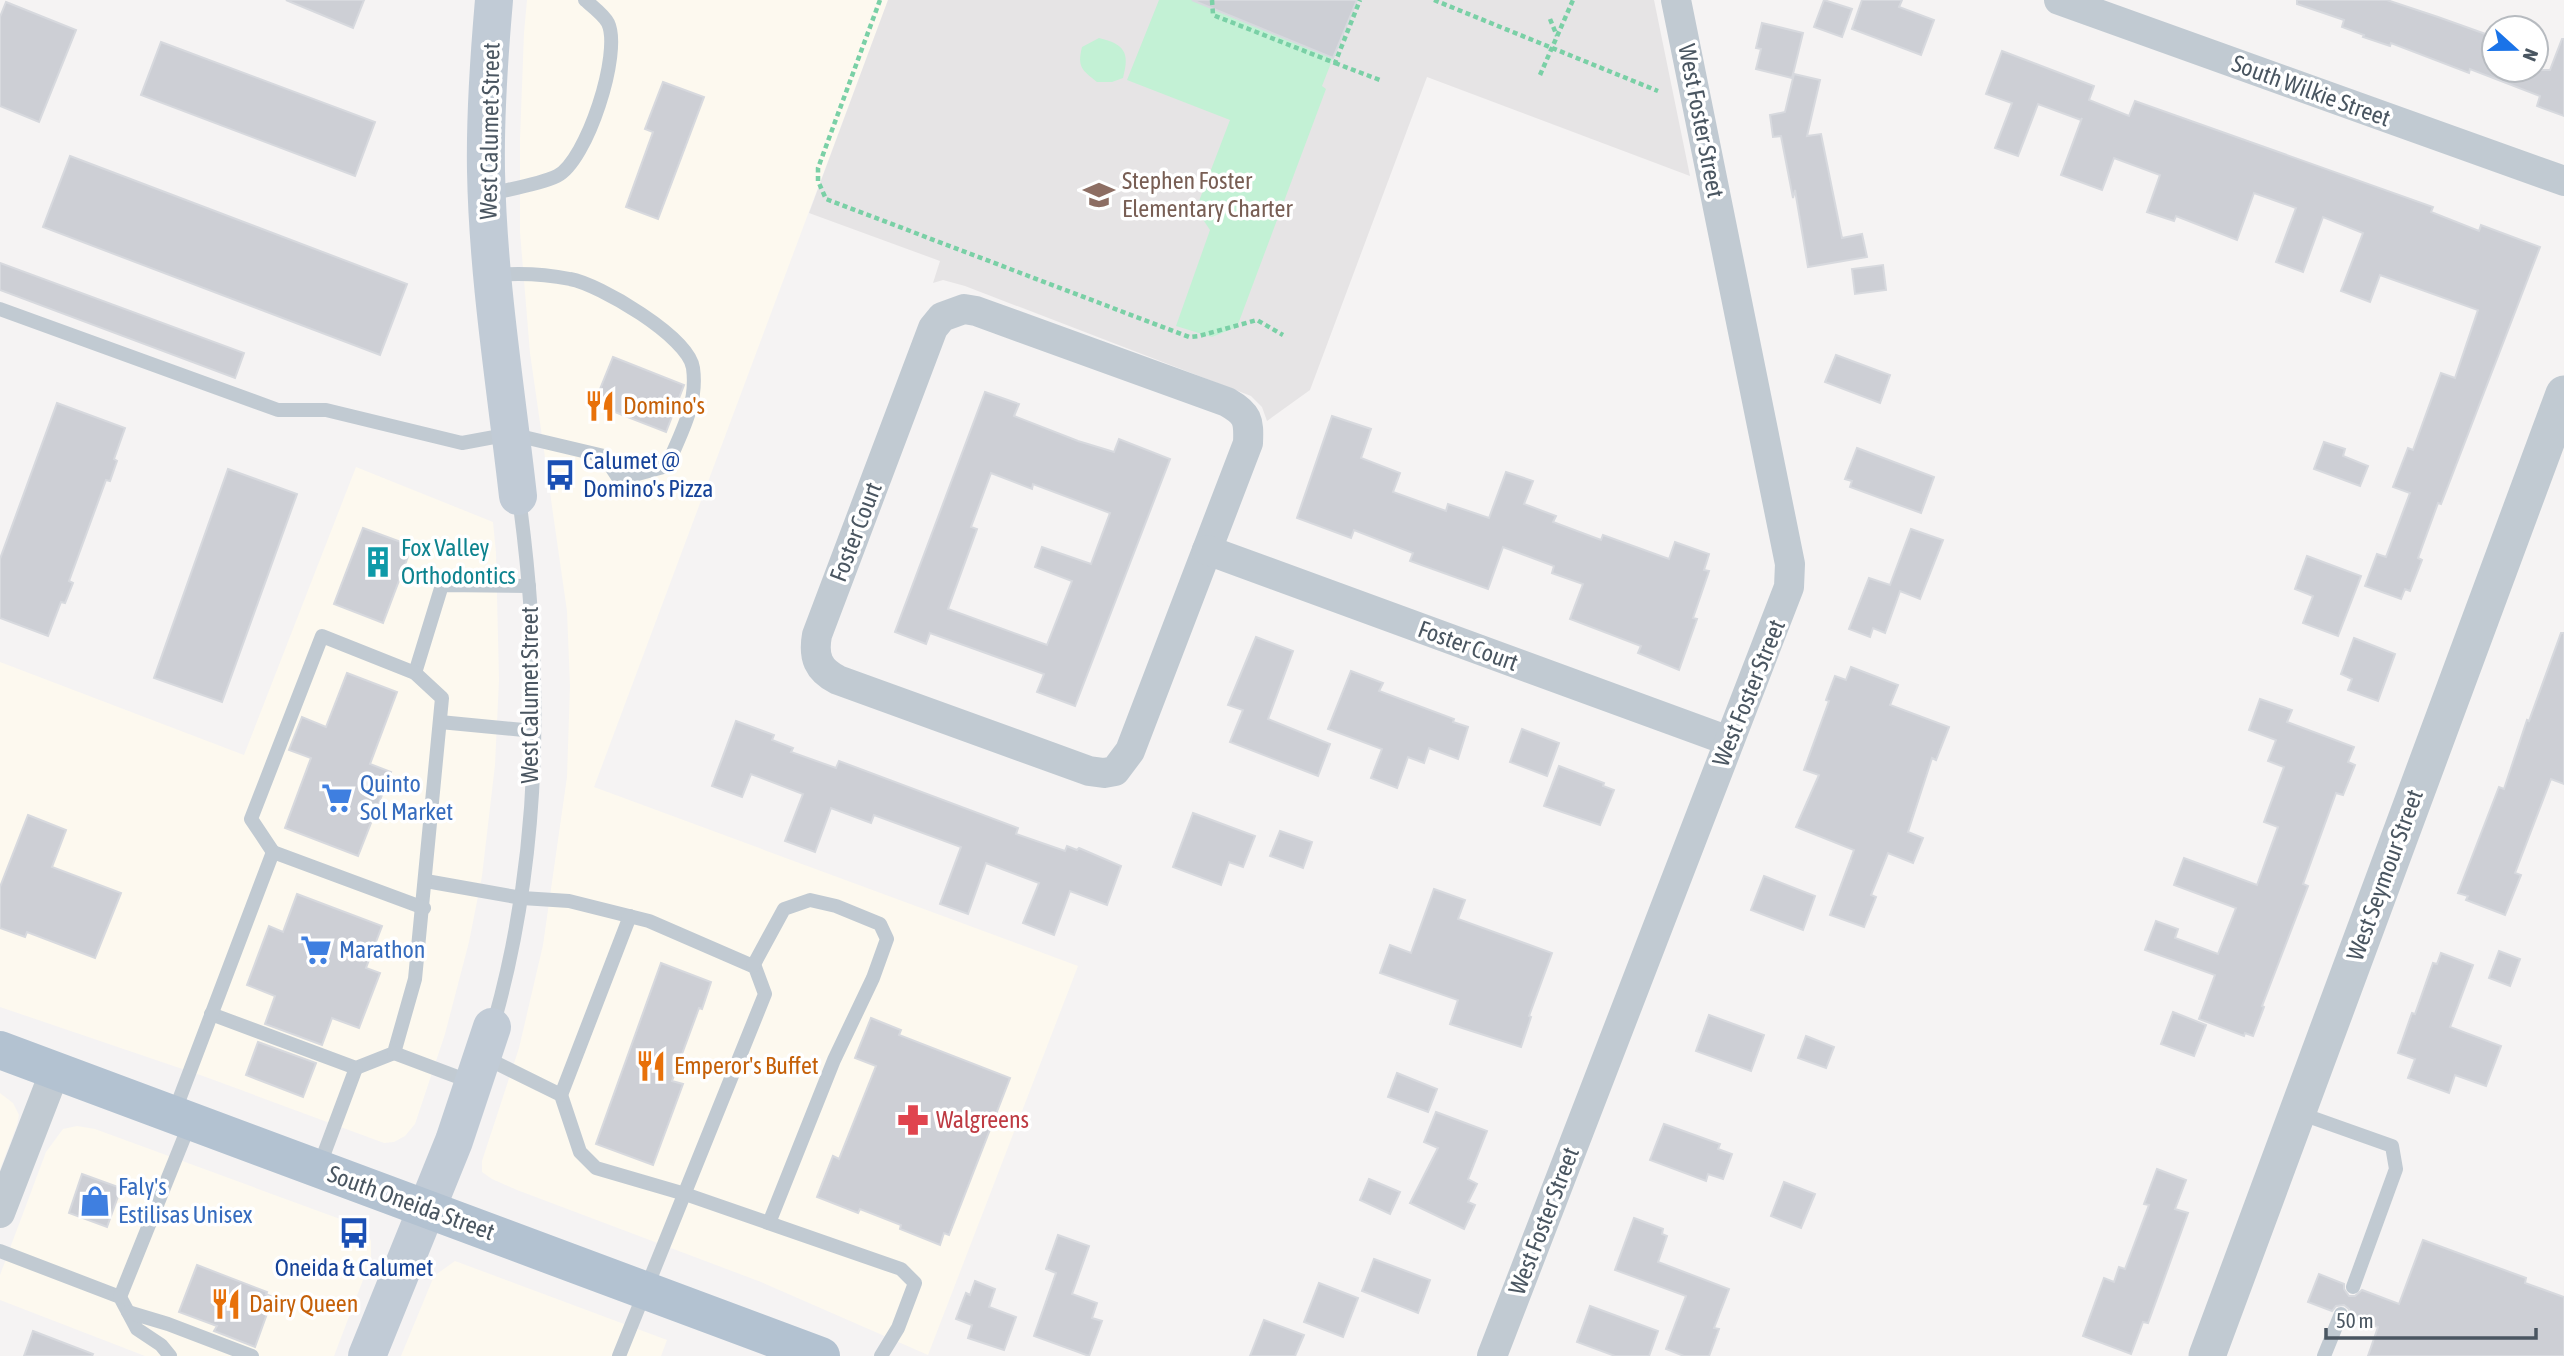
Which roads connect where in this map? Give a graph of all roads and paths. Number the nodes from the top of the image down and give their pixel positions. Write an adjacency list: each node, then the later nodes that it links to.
1 (494, 0): 18 (main road, West Calumet Street)
2 (586, 0): 18 (lane)
3 (880, 0): 21 (path)
4 (1212, 0): 13 (path)
5 (1360, 0): 13 (path)
6 (1434, 0): 12 (path)
7 (1573, 0): 11 (path)
8 (1676, 0): 30 (street, West Foster Street)
9 (2059, 0): 17 (street, South Wilkie Street)
10 (1550, 19): 11 (path)
11 (1557, 36): 12 (path)
12 (1552, 47): 14 (path); 16 (path)
13 (1335, 63): 15 (path)
14 (1540, 75)
15 (1380, 80)
16 (1658, 90)
17 (2564, 181)
18 (487, 195): 19 (main road, West Calumet Street)
19 (494, 275): 23 (main road, West Calumet Street); 23 (lane)
20 (0, 310): 23 (lane)
21 (1283, 335)
22 (2564, 394): 44 (street, West Seymour Street)
23 (512, 435): 24 (main road, West Calumet Street)
24 (518, 496): 26 (lane, West Calumet Street)
25 (1207, 550): 25 (street, Foster Court); 30 (street, Foster Court)
26 (529, 586): 27 (lane); 29 (lane, West Calumet Street)
27 (415, 673): 28 (lane); 31 (lane)
28 (440, 722): 29 (lane); 32 (lane)
29 (534, 731): 33 (lane, West Calumet Street)
30 (1729, 741): 63 (street, West Foster Street)
31 (273, 852): 34 (lane); 37 (lane)
32 (426, 881): 33 (lane); 34 (lane)
33 (522, 898): 35 (lane); 40 (lane, West Calumet Street)
34 (424, 908): 39 (lane)
35 (630, 916): 36 (lane); 43 (lane)
36 (753, 966): 47 (lane); 50 (lane)
37 (211, 1014): 41 (lane); 45 (lane)
38 (0, 1050): 42 (main road, South Oneida Street)
39 (394, 1053): 40 (lane); 41 (lane)
40 (483, 1055): 43 (lane); 48 (main road, West Calumet Street)
41 (356, 1069): 46 (lane)
42 (55, 1071): 45 (main road, South Oneida Street); 49 (street)
43 (561, 1095): 47 (lane)
44 (2297, 1112): 52 (lane); 64 (street, West Seymour Street)
45 (182, 1118): 46 (main road, South Oneida Street); 54 (lane)
46 (318, 1169): 48 (main road, South Oneida Street)
47 (685, 1194): 50 (lane); 53 (lane)
48 (426, 1209): 53 (main road, South Oneida Street); 59 (main road, West Calumet Street)
49 (0, 1213)
50 (769, 1223): 62 (lane)
51 (0, 1251): 54 (lane)
52 (2353, 1287)
53 (644, 1290): 60 (lane); 61 (main road, South Oneida Street)
54 (120, 1297): 55 (lane)
55 (128, 1312): 57 (lane); 58 (lane)
56 (2341, 1314): 65 (lane)
57 (170, 1356)
58 (252, 1356)
59 (367, 1356)
60 (619, 1356)
61 (821, 1356)
62 (881, 1356)
63 (1492, 1356)
64 (2207, 1356)
65 (2324, 1356)

